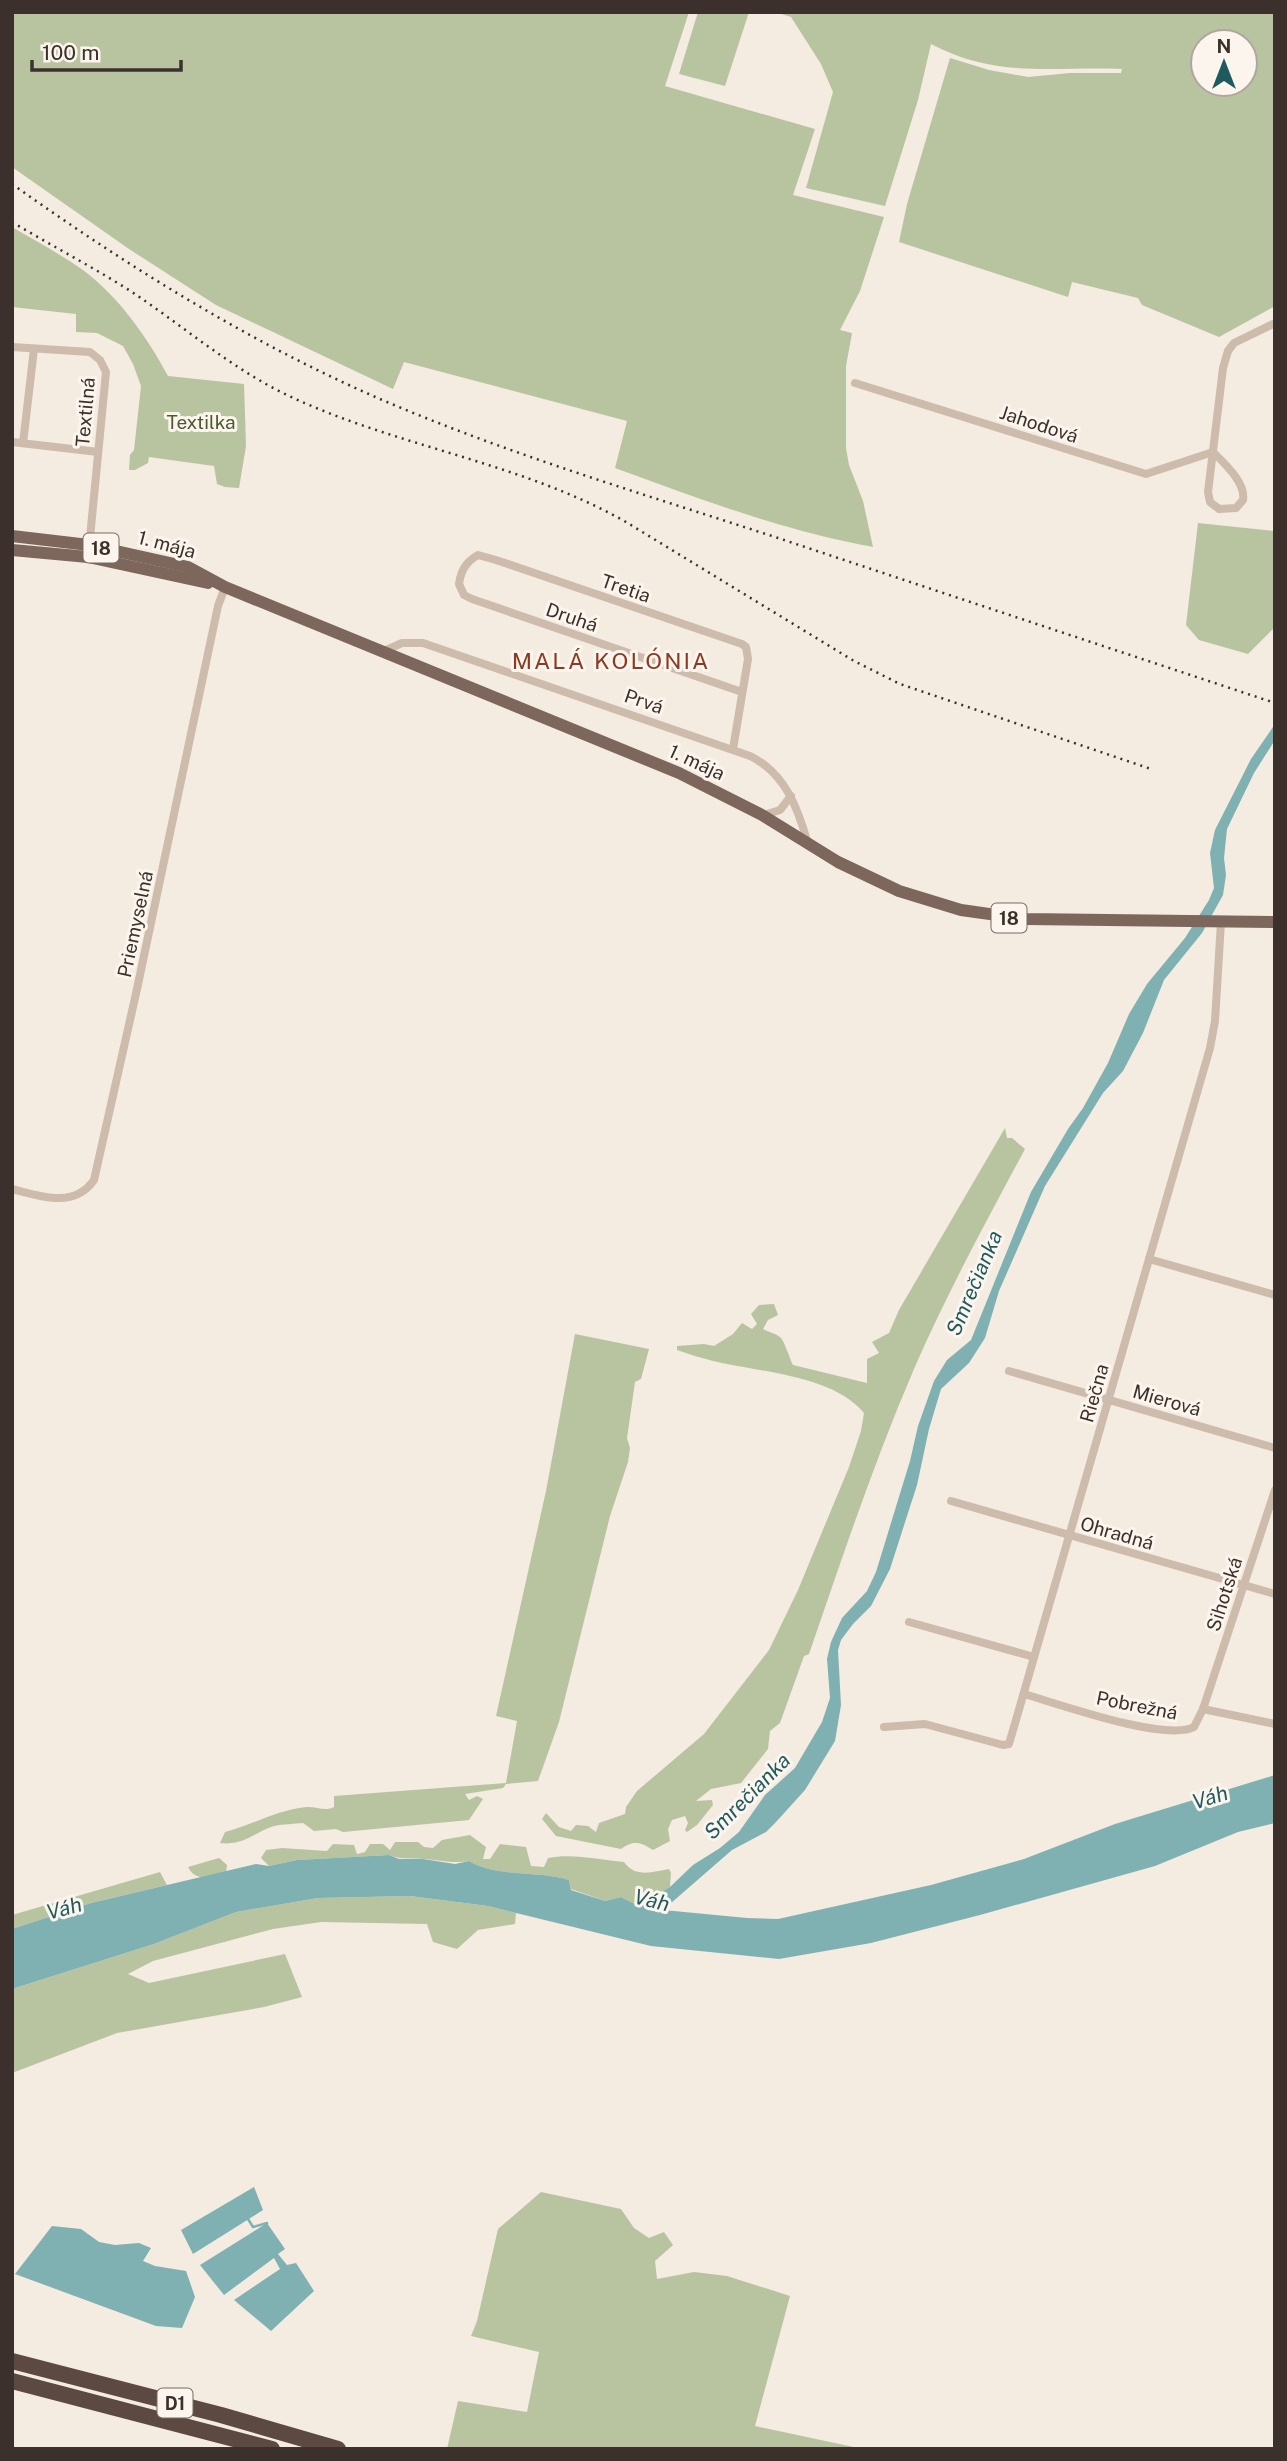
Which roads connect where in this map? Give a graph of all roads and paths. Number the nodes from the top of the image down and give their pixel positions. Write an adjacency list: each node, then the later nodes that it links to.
1 (1275, 323): 8 (street)
2 (12, 347): 3 (street, Textilná)
3 (34, 349): 6 (street); 7 (street, Textilná)
4 (855, 383): 8 (street, Jahodová)
5 (12, 442): 6 (street)
6 (23, 443): 7 (street)
7 (98, 452): 11 (street, Textilná)
8 (1213, 452): 8 (street)
9 (12, 536): 11 (main road, 1. mája / 18)
10 (12, 550): 11 (main road, 1. mája / 18)
11 (88, 551): 12 (main road, 1. mája / 18)
12 (225, 587): 14 (main road, 1. mája / 18); 22 (street, Priemyselná)
13 (472, 599): 15 (street, Druhá); 15 (street, Tretia)
14 (384, 652): 16 (street, Prvá); 18 (main road, 1. mája / 18)
15 (742, 691): 16 (street)
16 (733, 748): 17 (street, Prvá)
17 (791, 796): 18 (street); 19 (street, Prvá)
18 (762, 815): 19 (main road, 1. mája / 18)
19 (808, 844): 20 (main road, 1. mája / 18)
20 (1218, 922): 21 (main road, 18); 23 (street, Riečna)
21 (1275, 922)
22 (12, 1189)
23 (1149, 1259): 24 (street); 26 (street, Riečna)
24 (1275, 1296)
25 (1009, 1371): 26 (street, Mierová)
26 (1108, 1399): 27 (street, Mierová); 30 (street, Riečna)
27 (1275, 1448)
28 (1275, 1490): 31 (street, Sihotská)
29 (951, 1502): 30 (street, Ohradná)
30 (1069, 1536): 31 (street, Ohradná); 34 (street, Riečna)
31 (1243, 1585): 32 (street, Ohradná); 36 (street, Sihotská)
32 (1275, 1594)
33 (909, 1622): 34 (street)
34 (1034, 1657): 35 (street, Riečna)
35 (1024, 1694): 36 (street, Pobrežná); 38 (street, Riečna)
36 (1203, 1709): 37 (street, Pobrežná)
37 (1275, 1724)
38 (884, 1727)
39 (12, 2361): 42 (highway, D1)
40 (12, 2381): 41 (highway, D1)
41 (272, 2449)
42 (338, 2449)

